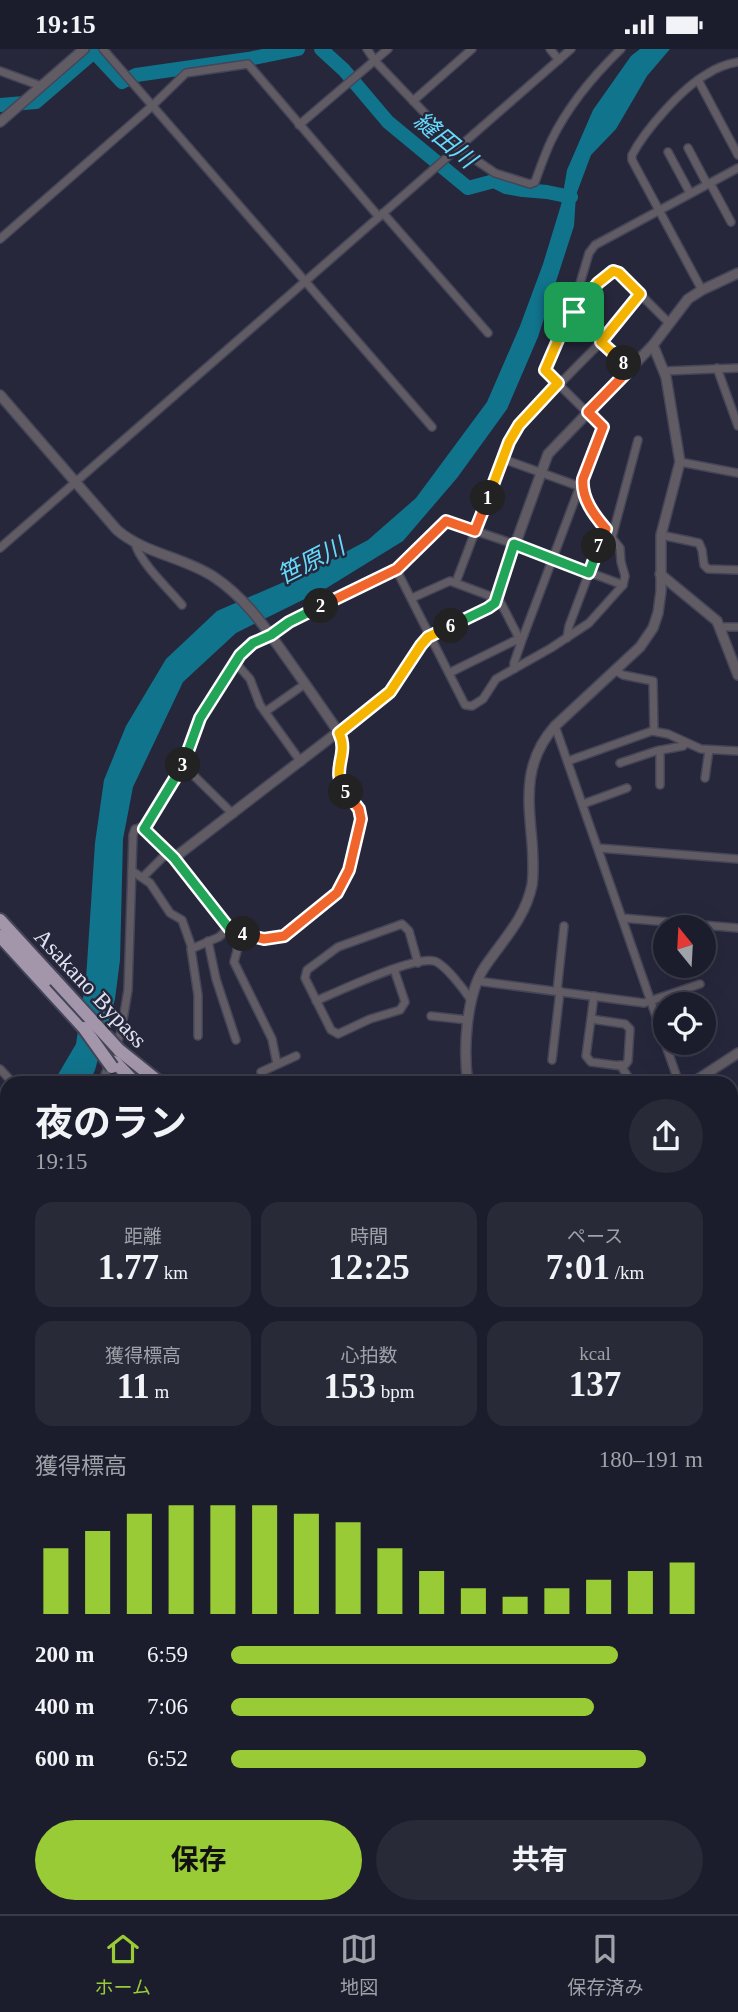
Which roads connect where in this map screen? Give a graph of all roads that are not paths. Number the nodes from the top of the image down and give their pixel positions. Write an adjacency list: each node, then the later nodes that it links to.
1 (84, 49): 14 (street)
2 (103, 49): 16 (street)
3 (367, 49): 10 (street)
4 (388, 49): 10 (street)
5 (472, 49): 15 (street)
6 (550, 49): 9 (street)
7 (572, 49): 9 (street)
8 (621, 49): 19 (street)
9 (559, 60): 19 (street)
10 (375, 61): 15 (street); 18 (street)
11 (738, 62): 13 (street)
12 (0, 71): 14 (street)
13 (698, 80): 22 (street); 26 (street)
14 (41, 86): 17 (street)
15 (413, 101): 19 (street)
16 (152, 106): 18 (street); 29 (street); 31 (street)
17 (0, 122)
18 (299, 125): 27 (street)
19 (458, 148): 27 (street)
20 (688, 148): 24 (street)
21 (668, 152): 25 (street)
22 (738, 155)
23 (738, 168): 24 (street)
24 (709, 183): 25 (street); 28 (street)
25 (690, 193): 26 (street)
26 (659, 210): 32 (street); 34 (street)
27 (381, 215): 31 (street); 36 (street)
28 (731, 222)
29 (0, 239)
30 (738, 273): 32 (street)
31 (304, 282): 47 (street); 53 (street)
32 (702, 290): 35 (street)
33 (640, 294): 34 (street); 35 (street); 37 (street)
34 (574, 312): 43 (street)
35 (669, 323): 38 (street)
36 (488, 333)
37 (601, 342): 41 (street); 43 (street)
38 (653, 345): 41 (street); 42 (street)
39 (717, 368): 40 (street); 42 (street); 46 (street)
40 (738, 368)
41 (630, 369): 45 (street)
42 (665, 371): 50 (street)
43 (558, 383): 45 (street); 49 (street)
44 (0, 395): 53 (street)
45 (588, 412): 51 (street); 54 (street)
46 (738, 426)
47 (432, 427)
48 (638, 440): 58 (street)
49 (503, 459): 51 (street); 56 (street)
50 (680, 462): 52 (street); 57 (street)
51 (540, 473): 54 (street); 60 (street)
52 (738, 474)
53 (74, 482): 59 (street); 61 (street)
54 (581, 487): 55 (street); 62 (street)
55 (606, 529): 58 (street); 65 (street)
56 (475, 531): 60 (street); 63 (street); 67 (street)
57 (661, 535): 64 (street); 66 (street)
58 (612, 537): 68 (street)
59 (135, 543): 71 (street); 74 (street)
60 (514, 544): 62 (street); 70 (street)
61 (0, 548)
62 (553, 559): 65 (street); 77 (street)
63 (397, 569): 69 (street); 74 (street)
64 (738, 570)
65 (589, 573): 68 (street); 76 (street)
66 (660, 574): 72 (street); 80 (street)
67 (456, 582): 69 (street); 70 (street)
68 (622, 585): 76 (street)
69 (412, 598): 75 (street)
70 (496, 598): 75 (street); 77 (street)
71 (183, 605)
72 (720, 627): 73 (street); 82 (street)
73 (738, 627)
74 (271, 635): 78 (street); 83 (street)
75 (430, 635): 81 (street); 87 (street)
76 (567, 638): 79 (street)
77 (521, 640): 79 (street); 81 (street)
78 (234, 661): 84 (street); 95 (street)
79 (514, 669): 81 (street)
80 (616, 671): 85 (street); 86 (street)
81 (449, 673)
82 (738, 675)
83 (305, 684): 84 (street); 87 (street)
84 (265, 712): 93 (street)
85 (555, 726): 92 (street); 118 (street)
86 (654, 731): 88 (street); 92 (street)
87 (339, 733): 93 (street); 112 (street)
88 (686, 743): 89 (street); 90 (street)
89 (660, 750): 94 (street); 97 (street)
90 (709, 750): 91 (street); 96 (street)
91 (738, 751)
92 (568, 761): 99 (street)
93 (301, 762): 100 (street)
94 (620, 764)
95 (183, 765): 100 (street); 101 (street)
96 (705, 778)
97 (660, 785)
98 (627, 789): 99 (street)
99 (583, 804): 102 (street)
100 (233, 814): 103 (street)
101 (144, 829): 103 (street); 105 (street)
102 (598, 848): 104 (street); 107 (street)
103 (171, 855): 106 (street); 110 (street)
104 (738, 859)
105 (132, 871): 106 (street); 140 (street)
106 (143, 877): 115 (street)
107 (622, 918): 111 (street); 125 (street)
108 (0, 920): 120 (highway, Asakano Bypass)
109 (564, 926): 121 (street)
110 (229, 928): 112 (street); 114 (street)
111 (738, 928)
112 (238, 932): 137 (street)
113 (0, 936): 120 (highway, Asakano Bypass)
114 (208, 941): 115 (street); 131 (street)
115 (192, 948): 130 (street)
116 (418, 963): 117 (street); 123 (street); 124 (street)
117 (394, 969): 124 (street); 124 (street)
118 (477, 981): 121 (street); 123 (street)
119 (700, 984): 125 (street)
120 (53, 986): 135 (highway, Asakano Bypass, bridge); 135 (highway, Asakano Bypass, bridge)
121 (558, 991): 122 (street); 136 (street)
122 (594, 996): 125 (street); 128 (street)
123 (471, 1000): 129 (street)
124 (316, 1001)
125 (651, 1001): 126 (street)
126 (653, 1007)
127 (430, 1016): 129 (street)
128 (591, 1019): 138 (street); 138 (street)
129 (468, 1020): 145 (street)
130 (198, 1036)
131 (236, 1040)
132 (738, 1053): 148 (street)
133 (669, 1055): 147 (street)
134 (296, 1056): 137 (street)
135 (115, 1060): 141 (highway); 142 (highway, Asakano Bypass); 143 (highway, Asakano Bypass); 144 (highway)
136 (552, 1060)
137 (277, 1064): 139 (street)
138 (620, 1065): 146 (street)
139 (261, 1072)
140 (105, 1076)
141 (123, 1076)
142 (129, 1076)
143 (140, 1076)
144 (146, 1076)
145 (468, 1076)
146 (627, 1076)
147 (676, 1076)
148 (703, 1076)

